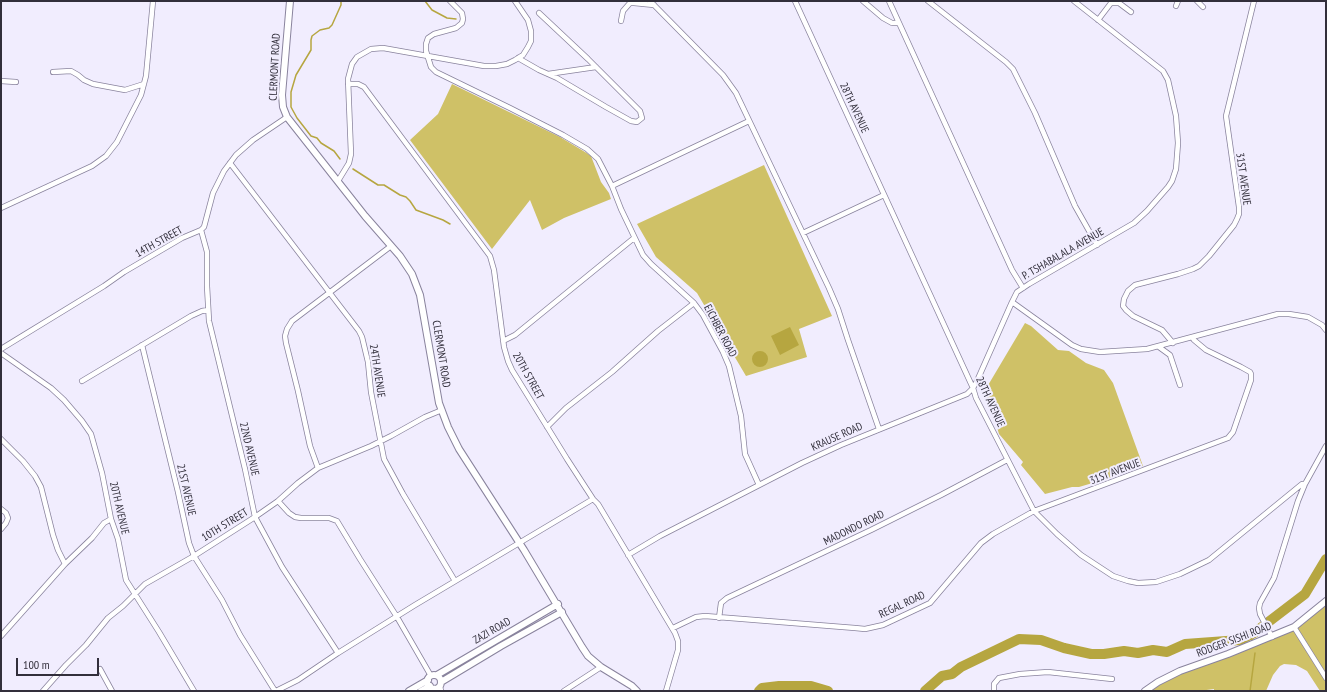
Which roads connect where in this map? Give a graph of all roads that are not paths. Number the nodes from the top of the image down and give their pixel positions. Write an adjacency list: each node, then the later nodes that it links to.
1 (153, 1): 26 (street)
2 (290, 1): 28 (street, CLERMONT ROAD)
3 (450, 1): 19 (street)
4 (515, 1): 20 (street)
5 (795, 1): 33 (street, 28TH AVENUE)
6 (863, 1): 18 (street)
7 (889, 1): 18 (street)
8 (928, 1): 38 (street)
9 (1074, 1): 16 (street, P. TSHABALALA AVENUE)
10 (1197, 1): 13 (street)
11 (1254, 1): 48 (street, 31ST AVENUE)
12 (652, 3): 17 (street); 29 (street)
13 (1203, 7)
14 (1131, 12): 16 (street)
15 (539, 13): 21 (street)
16 (1098, 20): 38 (street, P. TSHABALALA AVENUE)
17 (622, 21)
18 (898, 23): 40 (street)
19 (427, 56): 20 (street); 27 (street); 32 (street, EICHBER ROAD)
20 (518, 58): 23 (street)
21 (596, 67): 23 (street); 23 (street)
22 (53, 72): 26 (street)
23 (548, 74)
24 (1, 81): 25 (street)
25 (16, 82)
26 (144, 84): 34 (street)
27 (348, 84): 31 (street); 47 (street, 20TH STREET)
28 (287, 117): 30 (street); 31 (street, CLERMONT ROAD)
29 (749, 122): 32 (street); 36 (street)
30 (230, 163): 35 (street); 41 (street, 24TH AVENUE)
31 (338, 181): 39 (street, CLERMONT ROAD)
32 (612, 186): 37 (street, EICHBER ROAD)
33 (884, 196): 36 (street); 55 (street, 28TH AVENUE)
34 (1, 208)
35 (201, 230): 44 (street, 22ND AVENUE); 51 (street, 14TH STREET)
36 (803, 233): 58 (street)
37 (634, 238): 43 (street, EICHBER ROAD); 47 (street)
38 (1097, 245): 40 (street, P. TSHABALALA AVENUE)
39 (391, 246): 41 (street); 56 (street, CLERMONT ROAD)
40 (1023, 288): 42 (street, P. TSHABALALA AVENUE)
41 (329, 293): 60 (street, 24TH AVENUE); 63 (street)
42 (1012, 302): 50 (street); 55 (street)
43 (694, 303): 57 (street); 65 (street, EICHBER ROAD)
44 (208, 310): 49 (street); 70 (street, 22ND AVENUE)
45 (1326, 330): 46 (street)
46 (1192, 337): 48 (street); 69 (street, 31ST AVENUE)
47 (503, 341): 57 (street, 20TH STREET)
48 (1173, 343): 50 (street)
49 (142, 345): 53 (street); 75 (street, 21ST AVENUE)
50 (1158, 347): 54 (street)
51 (1, 349)
52 (1, 353): 71 (street, 20TH AVENUE)
53 (82, 381)
54 (1180, 385)
55 (974, 388): 58 (street, KRAUSE ROAD); 62 (street, 28TH AVENUE)
56 (442, 410): 60 (street, 10TH STREET); 73 (street, CLERMONT ROAD)
57 (547, 427): 66 (street, 20TH STREET)
58 (879, 429): 65 (street, KRAUSE ROAD)
59 (1, 439): 76 (street)
60 (380, 442): 63 (street, 10TH STREET); 77 (street, 24TH AVENUE)
61 (1326, 446): 64 (street)
62 (1007, 460): 69 (street, 28TH AVENUE); 83 (street, MADONDO ROAD)
63 (318, 468): 67 (street, 10TH STREET)
64 (1305, 484): 69 (street, 28TH AVENUE); 87 (street)
65 (759, 485): 74 (street, KRAUSE ROAD)
66 (593, 499): 73 (street); 74 (street, 20TH STREET)
67 (278, 501): 70 (street, 10TH STREET); 82 (street)
68 (1, 509): 72 (street)
69 (1034, 512): 83 (street, REGAL ROAD)
70 (255, 517): 75 (street, 10TH STREET); 88 (street, 22ND AVENUE)
71 (111, 519): 76 (street); 78 (street, 20TH AVENUE)
72 (1, 529)
73 (520, 543): 77 (street); 80 (street, CLERMONT ROAD)
74 (628, 555): 85 (street, 20TH STREET)
75 (194, 556): 78 (street, 10TH STREET); 97 (street, 21ST AVENUE)
76 (65, 564): 86 (street)
77 (455, 582): 82 (street)
78 (134, 594): 94 (street, 10TH STREET); 96 (street, 20TH AVENUE)
79 (1326, 601): 84 (street, RODGER SISHI ROAD)
80 (558, 604): 81 (street, CLERMONT ROAD); 93 (street, ZAZI ROAD)
81 (562, 612): 89 (street, CLERMONT ROAD); 93 (street, ZAZI ROAD)
82 (397, 617): 88 (street); 93 (street)
83 (719, 618): 85 (street, REGAL ROAD)
84 (1294, 627): 87 (street, RODGER SISHI ROAD); 91 (street)
85 (672, 628): 102 (street, 20TH STREET)
86 (1, 636)
87 (1272, 637): 104 (street, RODGER SISHI ROAD)
88 (338, 653): 97 (street)
89 (601, 668): 100 (street); 101 (street, CLERMONT ROAD)
90 (100, 669): 95 (street)
91 (1326, 678)
92 (1112, 679): 103 (street)
93 (435, 684): 98 (street, ZAZI ROAD); 99 (street, ZAZI ROAD)
94 (43, 691)
95 (112, 691)
96 (194, 691)
97 (276, 691)
98 (409, 691)
99 (420, 691)
100 (564, 691)
101 (637, 691)
102 (666, 691)
103 (994, 691)
104 (1145, 691)

